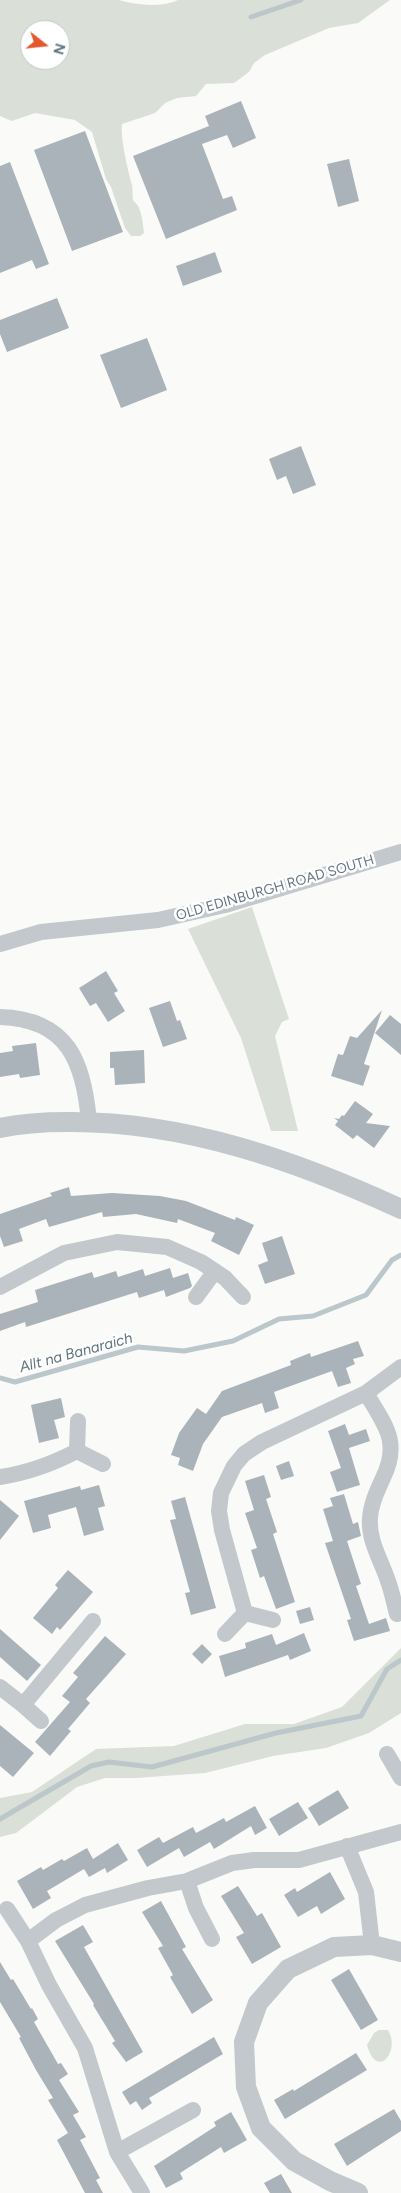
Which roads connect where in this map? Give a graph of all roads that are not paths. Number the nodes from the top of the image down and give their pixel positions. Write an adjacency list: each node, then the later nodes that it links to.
1 (401, 852): 2 (street, OLD EDINBURGH ROAD SOUTH)
2 (0, 944)
3 (0, 1017): 4 (street)
4 (89, 1122): 5 (street); 6 (street)
5 (0, 1128)
6 (401, 1209)
7 (215, 1271): 8 (street); 9 (street); 10 (street)
8 (0, 1287)
9 (196, 1297)
10 (243, 1297)
11 (401, 1367): 12 (street)
12 (366, 1393): 17 (street); 18 (street)
13 (78, 1421): 14 (street)
14 (77, 1451): 15 (street); 16 (street)
15 (103, 1464)
16 (0, 1477)
17 (394, 1576): 19 (street)
18 (245, 1613): 20 (street); 22 (street)
19 (398, 1614)
20 (273, 1620)
21 (93, 1621): 24 (street)
22 (225, 1634)
23 (0, 1687): 24 (street)
24 (23, 1705): 25 (street)
25 (41, 1721)
26 (387, 1754): 27 (street)
27 (401, 1778)
28 (401, 1832): 29 (street)
29 (347, 1846): 30 (street); 34 (street)
30 (187, 1881): 32 (street); 33 (street)
31 (7, 1909): 33 (street)
32 (212, 1939)
33 (28, 1940): 37 (street)
34 (372, 1945): 35 (street); 38 (street)
35 (401, 1952)
36 (193, 2110): 37 (street)
37 (117, 2152): 39 (street)
38 (327, 2187): 40 (street)
39 (142, 2193)
40 (358, 2193)

